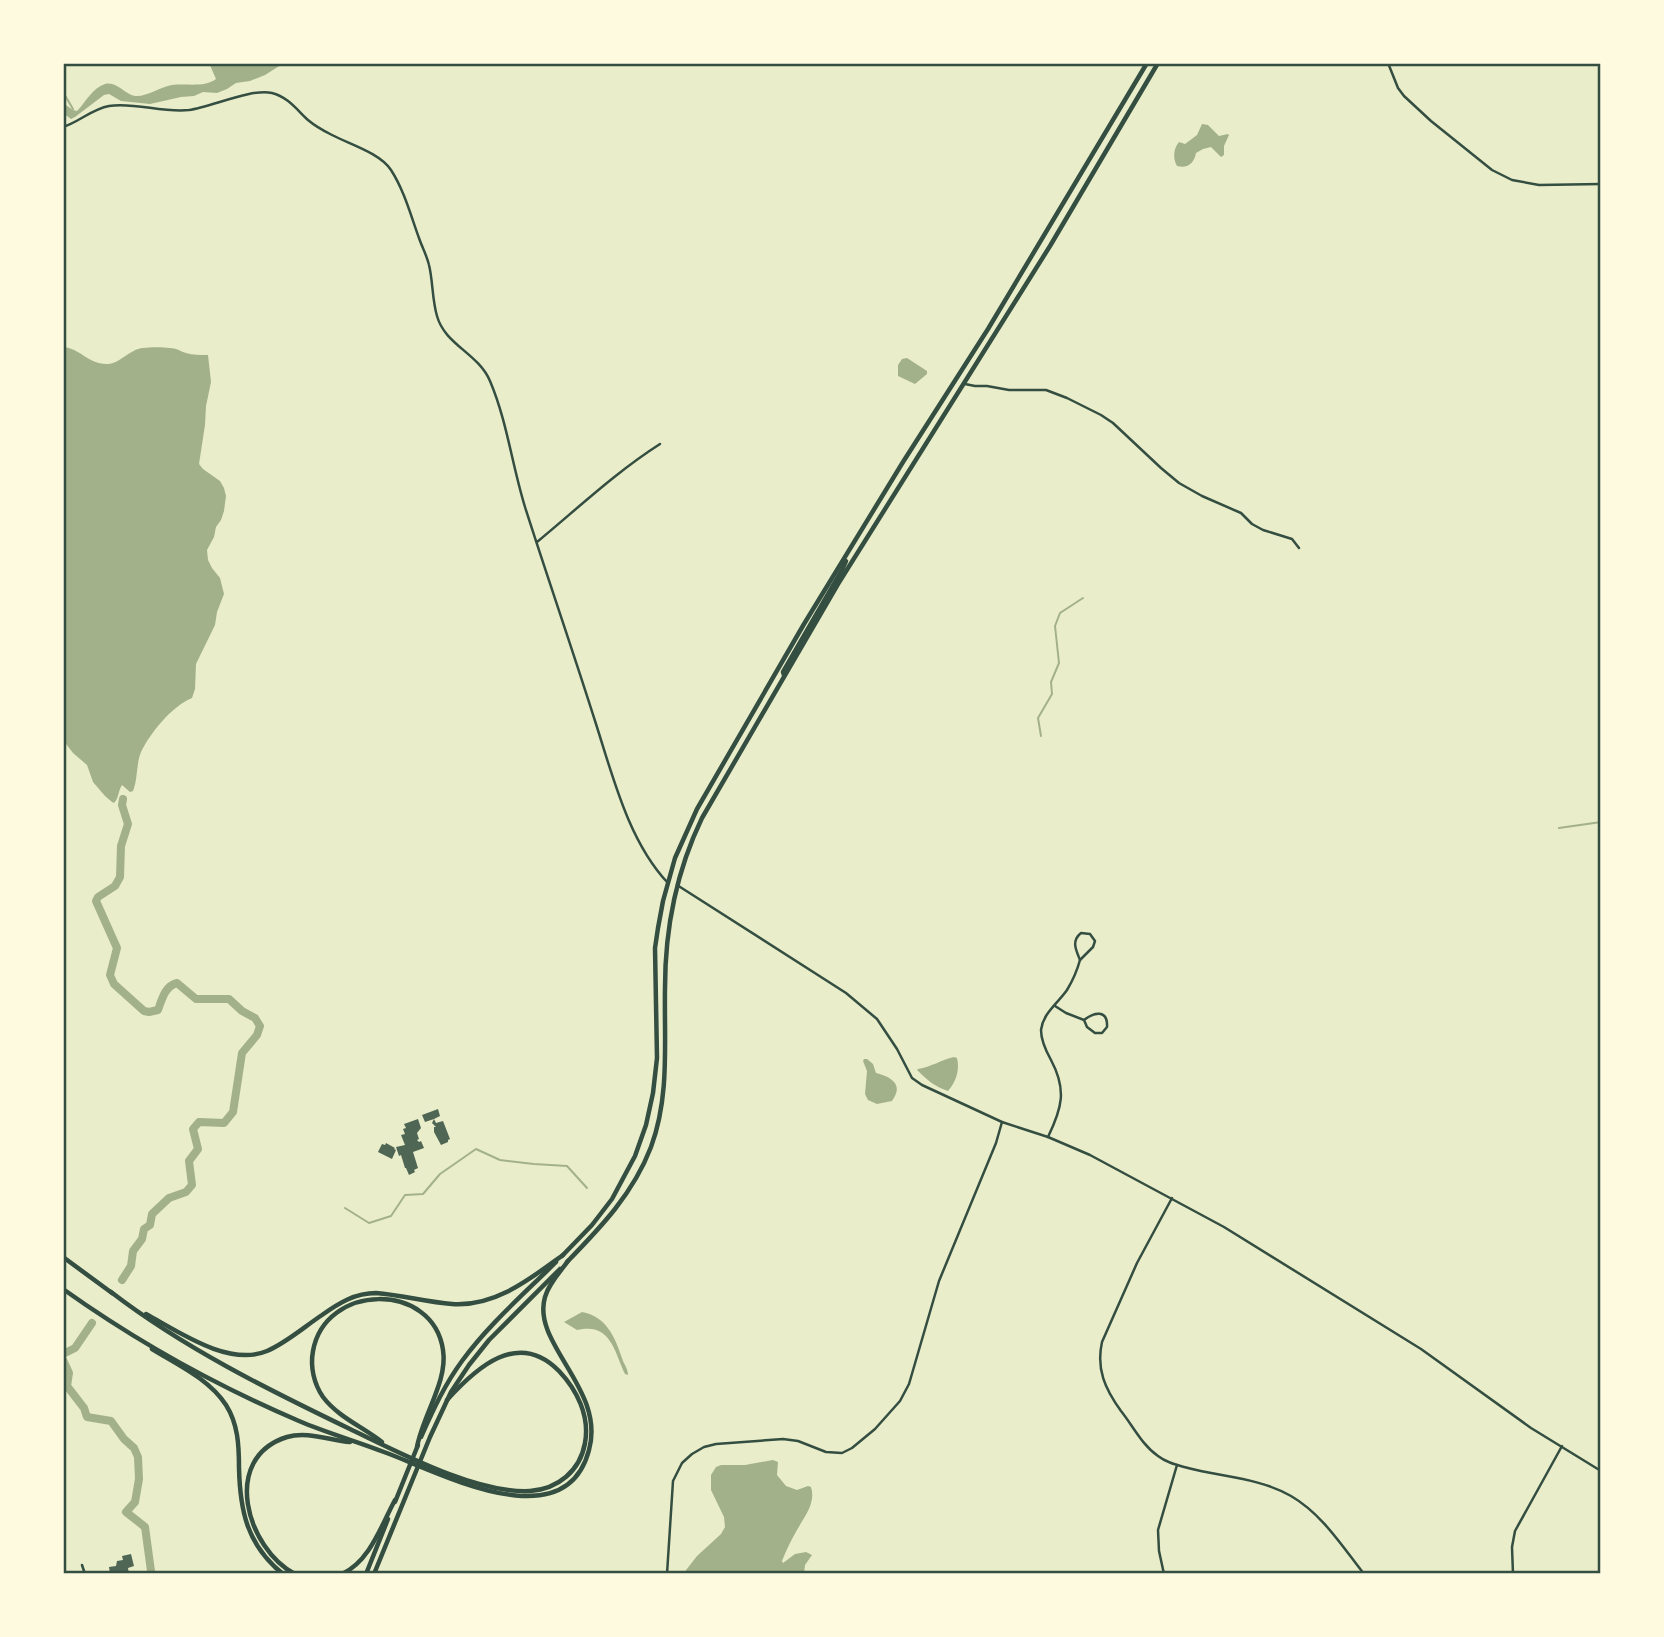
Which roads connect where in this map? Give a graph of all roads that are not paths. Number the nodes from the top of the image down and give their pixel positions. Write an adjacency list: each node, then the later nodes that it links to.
1 (1147, 63): 9 (highway)
2 (1158, 63): 6 (highway)
3 (1388, 63): 5 (street)
4 (63, 127): 8 (street)
5 (1601, 184)
6 (964, 384): 10 (street); 11 (highway)
7 (660, 444): 8 (street)
8 (537, 542): 12 (street)
9 (851, 547): 11 (highway); 12 (highway)
10 (1299, 548)
11 (784, 677): 13 (highway)
12 (668, 883): 20 (highway)
13 (676, 884): 17 (street); 22 (highway)
14 (1080, 960): 14 (street); 15 (street)
15 (1055, 1006): 16 (street); 18 (street)
16 (1084, 1020): 16 (street)
17 (1002, 1122): 18 (street); 41 (street)
18 (1048, 1137): 19 (street)
19 (1172, 1198): 28 (street); 31 (street)
20 (563, 1255): 24 (highway); 29 (highway)
21 (63, 1257): 24 (highway)
22 (568, 1261): 26 (highway); 27 (highway)
23 (63, 1289): 25 (highway)
24 (111, 1292): 30 (highway)
25 (100, 1313): 27 (highway); 36 (highway)
26 (447, 1400): 30 (highway); 40 (highway)
27 (360, 1443): 37 (highway)
28 (1562, 1446): 32 (street); 44 (street)
29 (417, 1447): 30 (highway); 33 (highway)
30 (391, 1449)
31 (1177, 1465): 42 (street); 43 (street)
32 (1601, 1471)
33 (395, 1500): 38 (highway); 39 (highway)
34 (82, 1565): 35 (street)
35 (85, 1574)
36 (283, 1574)
37 (295, 1574)
38 (342, 1574)
39 (366, 1574)
40 (374, 1574)
41 (667, 1574)
42 (1164, 1574)
43 (1364, 1574)
44 (1513, 1574)

